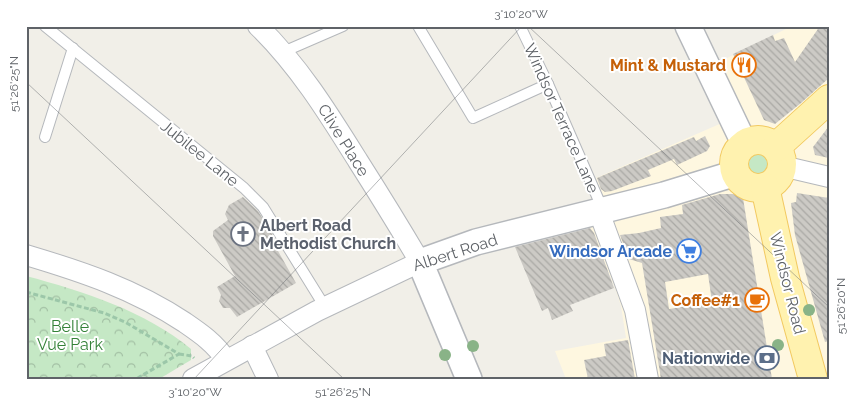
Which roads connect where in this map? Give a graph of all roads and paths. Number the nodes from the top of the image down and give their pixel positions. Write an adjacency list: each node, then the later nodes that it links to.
1 (45, 26): 7 (lane, Jubilee Lane)
2 (258, 26): 8 (street, Clive Place)
3 (343, 26): 8 (lane)
4 (418, 26): 9 (lane)
5 (520, 26): 9 (lane, Windsor Terrace Lane)
6 (688, 26): 12 (street)
7 (72, 48): 11 (lane); 21 (lane, Jubilee Lane)
8 (283, 52): 19 (street, Clive Place)
9 (548, 84): 17 (lane, Windsor Terrace Lane)
10 (829, 99): 13 (main road)
11 (45, 137)
12 (744, 143): 13 (main road); 14 (main road)
13 (779, 157): 15 (street); 16 (main road)
14 (736, 173): 16 (main road); 17 (street, Albert Road)
15 (829, 177)
16 (765, 187): 29 (main road, Windsor Road)
17 (601, 211): 19 (street, Albert Road); 28 (street)
18 (26, 255): 23 (street)
19 (420, 262): 21 (street, Albert Road); 27 (street)
20 (26, 292): 24 (path)
21 (325, 307): 22 (street, Albert Road)
22 (252, 346): 23 (street, Albert Road); 26 (street)
23 (226, 360): 25 (street, Albert Road)
24 (136, 379)
25 (194, 379)
26 (268, 379)
27 (469, 379)
28 (648, 379)
29 (813, 379)

